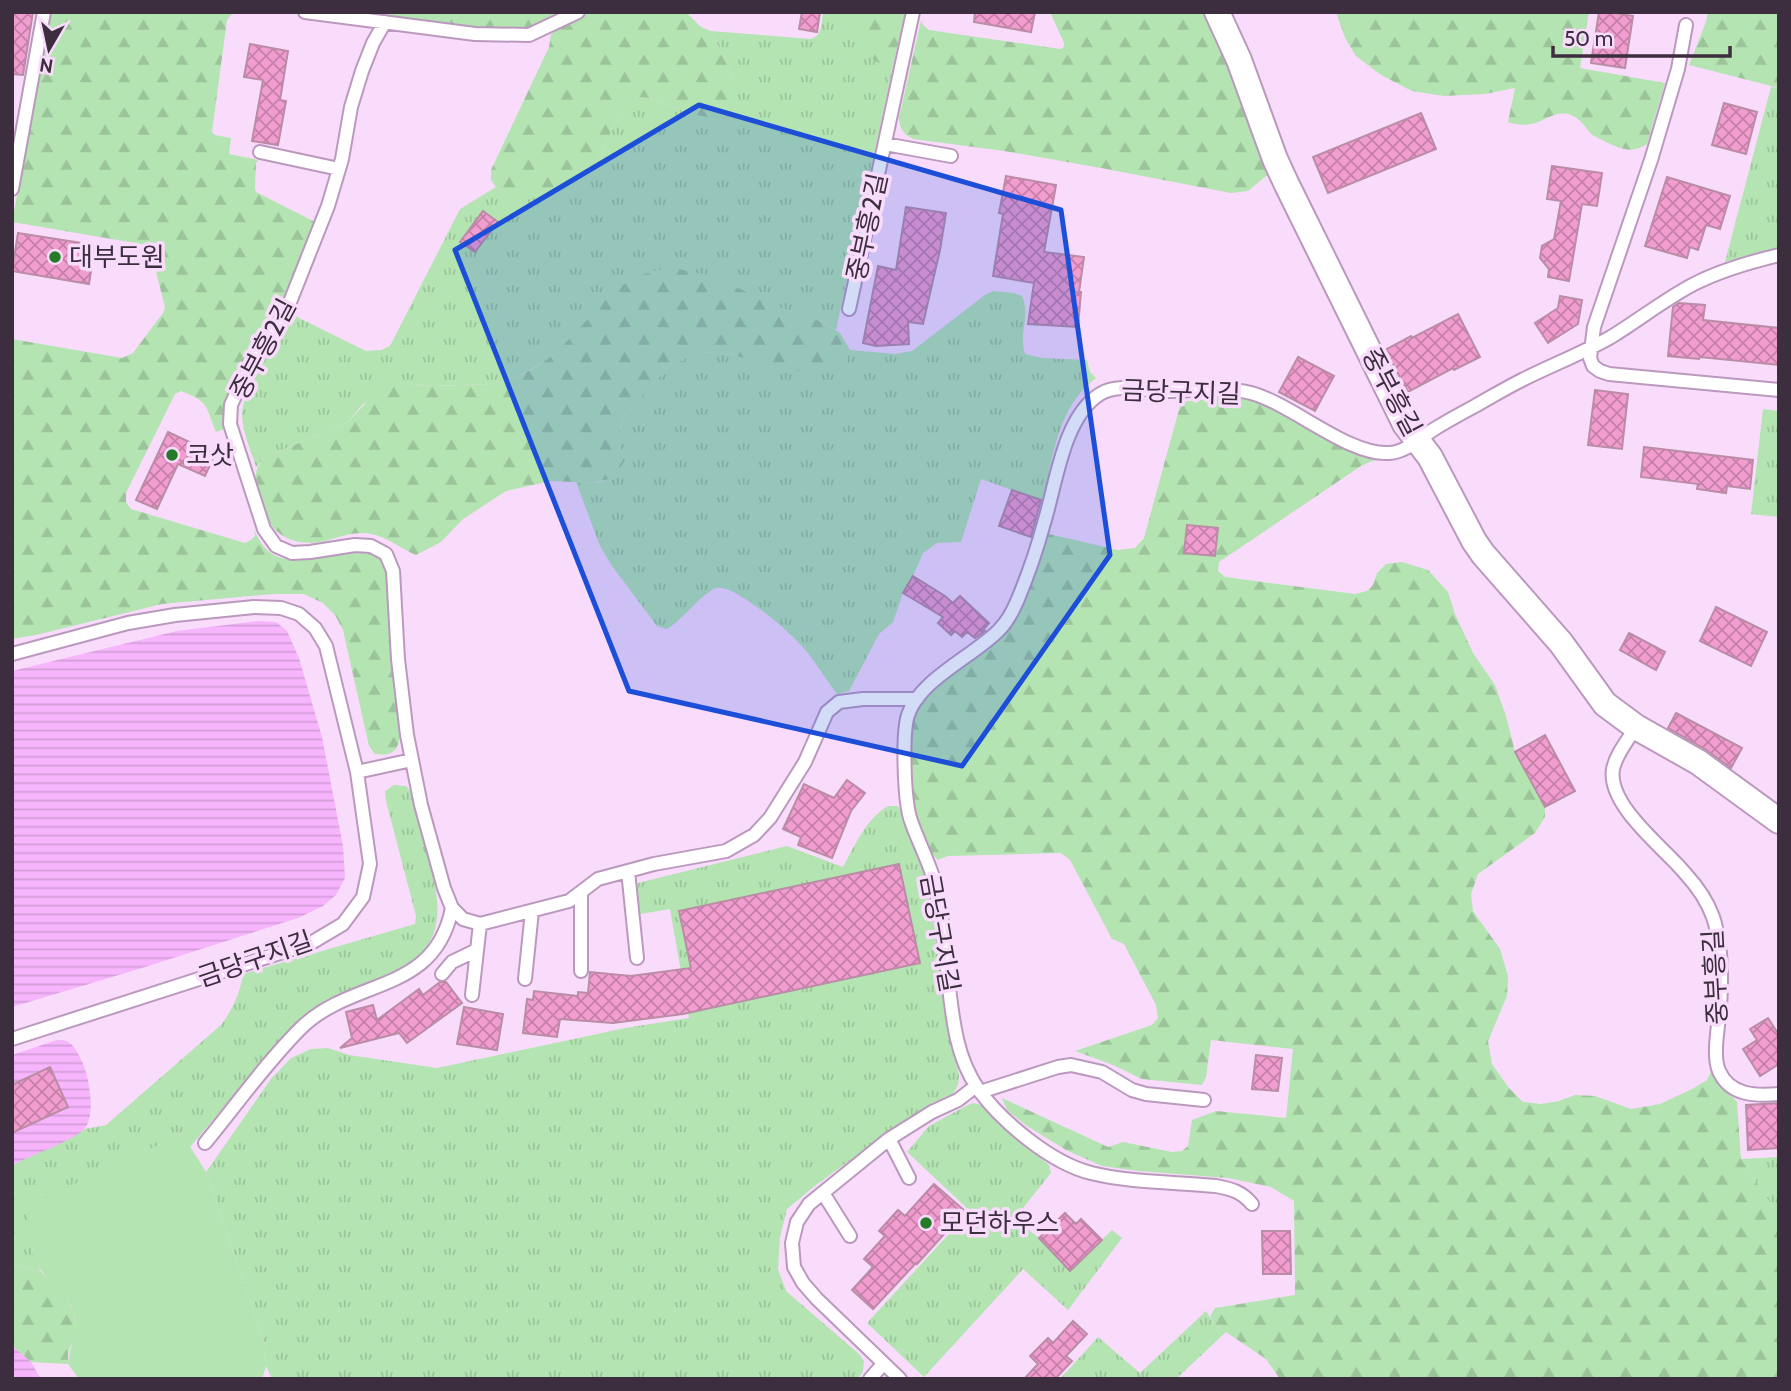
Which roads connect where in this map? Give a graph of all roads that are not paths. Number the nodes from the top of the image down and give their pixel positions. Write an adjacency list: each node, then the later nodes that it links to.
1 (44, 12): 8 (lane)
2 (306, 12): 6 (lane)
3 (578, 12): 6 (lane)
4 (913, 12): 9 (lane, 중부흥2길)
5 (1217, 12): 18 (street, 중부흥길)
6 (385, 22): 12 (lane, 중부흥2길)
7 (1686, 25): 16 (lane)
8 (17, 136): 13 (lane)
9 (885, 144): 11 (lane, 중부흥2길); 15 (lane, 중부흥2길)
10 (260, 152): 12 (lane)
11 (951, 156)
12 (339, 169): 22 (lane, 중부흥2길)
13 (12, 189)
14 (1779, 255): 16 (lane, 금당구지길)
15 (849, 309)
16 (1591, 346): 17 (lane); 18 (lane, 금당구지길)
17 (1779, 390)
18 (1417, 440): 20 (lane, 금당구지길); 21 (street, 중부흥길)
19 (12, 654): 23 (lane, 금당구지길)
20 (917, 699): 25 (lane); 37 (lane, 금당구지길)
21 (1636, 727): 24 (street, 중부흥길); 38 (lane, 중부흥길)
22 (412, 760): 23 (lane); 27 (lane)
23 (357, 772): 36 (lane, 금당구지길)
24 (1779, 821)
25 (628, 871): 26 (lane); 31 (lane)
26 (581, 893): 28 (lane); 32 (lane)
27 (452, 908): 29 (lane); 41 (lane)
28 (532, 911): 29 (lane); 34 (lane)
29 (480, 924): 30 (lane)
30 (477, 950): 33 (lane); 35 (lane)
31 (637, 958)
32 (581, 971)
33 (442, 974)
34 (525, 979)
35 (472, 995)
36 (12, 1039)
37 (978, 1089): 39 (lane); 40 (lane); 44 (lane, 금당구지길)
38 (1779, 1094)
39 (1204, 1100)
40 (890, 1139): 42 (lane); 43 (lane)
41 (205, 1143)
42 (909, 1178)
43 (823, 1193): 45 (lane); 46 (lane)
44 (1252, 1204)
45 (850, 1236)
46 (883, 1364): 47 (lane); 48 (lane)
47 (870, 1379)
48 (900, 1379)

